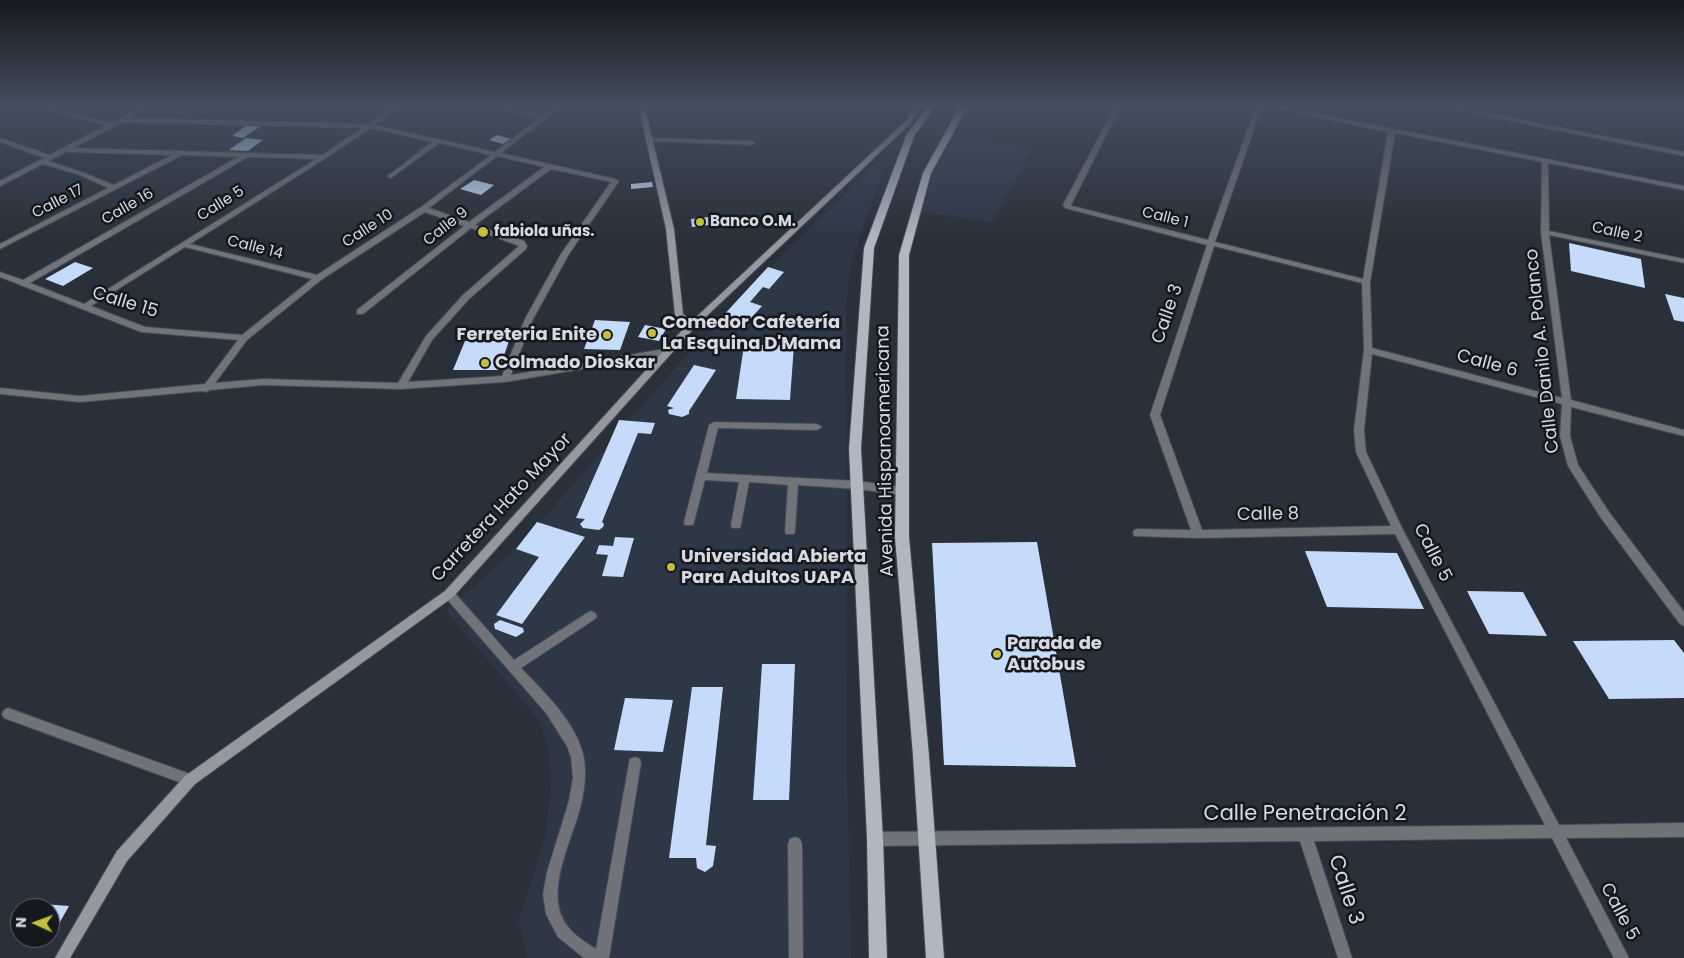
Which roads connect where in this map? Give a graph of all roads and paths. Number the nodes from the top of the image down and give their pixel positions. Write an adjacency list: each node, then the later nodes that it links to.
1 (30, 151): 20 (street)
2 (65, 151): 20 (street)
3 (93, 151): 16 (street)
4 (334, 151): 19 (street, Calle 5)
5 (424, 151): 24 (street)
6 (482, 151): 18 (street)
7 (500, 151): 18 (street, Calle 10)
8 (652, 151): 41 (street)
9 (878, 151): 41 (street, Carretera Hato Mayor)
10 (905, 151): 55 (main road, Avenida Hispanoamericana)
11 (939, 151): 56 (main road, Avenida Hispanoamericana)
12 (1096, 151): 31 (street, Calle 1)
13 (1243, 151): 31 (street, Calle 3)
14 (1388, 151): 37 (street, Calle 5)
15 (1498, 151): 21 (street)
16 (182, 153): 17 (street); 26 (street, Calle 17)
17 (246, 154): 19 (street); 38 (street, Calle 16)
18 (496, 154): 23 (street); 28 (street, Calle 10)
19 (324, 157): 32 (street, Calle 5)
20 (51, 158): 22 (street)
21 (1545, 160): 27 (street); 30 (street, Calle Danilo A. Polanco)
22 (42, 162): 25 (street); 26 (street)
23 (550, 166): 29 (street, Calle 9); 45 (street)
24 (392, 176)
25 (0, 184)
26 (114, 188): 33 (street, Calle 17)
27 (1684, 188)
28 (424, 209): 29 (street); 36 (street, Calle 10)
29 (470, 225): 40 (street, Calle 9); 46 (street)
30 (1545, 232): 34 (street, Calle 2); 49 (street, Calle Danilo A. Polanco)
31 (1211, 244): 37 (street, Calle 1); 62 (street, Calle 3)
32 (186, 245): 36 (street, Calle 14); 39 (street, Calle 5)
33 (0, 248)
34 (1684, 261)
35 (0, 275): 38 (street, Calle 15)
36 (318, 278): 42 (street, Calle 10)
37 (1366, 282): 43 (street, Calle 5)
38 (24, 284): 39 (street, Calle 15)
39 (84, 308): 42 (street, Calle 15)
40 (360, 312)
41 (692, 325): 44 (street, Carretera Hato Mayor)
42 (244, 338): 47 (street, Calle 10)
43 (1368, 350): 49 (street, Calle 6); 59 (street, Calle 5)
44 (670, 351): 45 (street); 63 (street, Carretera Hato Mayor)
45 (505, 379): 46 (street)
46 (401, 386): 47 (street)
47 (206, 388): 48 (street)
48 (0, 391)
49 (1567, 402): 51 (street, Calle 6); 65 (street, Calle Danilo A. Polanco)
50 (817, 427): 52 (street)
51 (1684, 433)
52 (701, 476): 53 (street); 57 (street)
53 (745, 478): 54 (street); 58 (street)
54 (793, 481): 55 (street); 60 (street)
55 (857, 485): 56 (street); 74 (main road, Avenida Hispanoamericana)
56 (902, 492): 73 (main road, Avenida Hispanoamericana)
57 (689, 522)
58 (736, 526)
59 (1398, 530): 62 (street, Calle 8); 71 (street, Calle 5)
60 (790, 531)
61 (1138, 533): 62 (street, Calle 8)
62 (1198, 534)
63 (449, 594): 66 (street); 69 (street, Carretera Hato Mayor)
64 (591, 616): 66 (street)
65 (1684, 621)
66 (513, 667): 77 (street)
67 (8, 714): 69 (street)
68 (635, 763): 78 (street)
69 (190, 780): 76 (street, Carretera Hato Mayor)
70 (1684, 830): 71 (street, Calle Penetración 2)
71 (1556, 833): 72 (street, Calle Penetración 2); 83 (street, Calle 5)
72 (1306, 835): 73 (street, Calle Penetración 2); 82 (street, Calle 3)
73 (926, 837): 74 (street); 81 (main road, Avenida Hispanoamericana)
74 (875, 839): 80 (main road, Avenida Hispanoamericana)
75 (795, 844): 79 (street)
76 (62, 958)
77 (596, 958)
78 (602, 958)
79 (796, 958)
80 (878, 958)
81 (935, 958)
82 (1345, 958)
83 (1622, 958)

